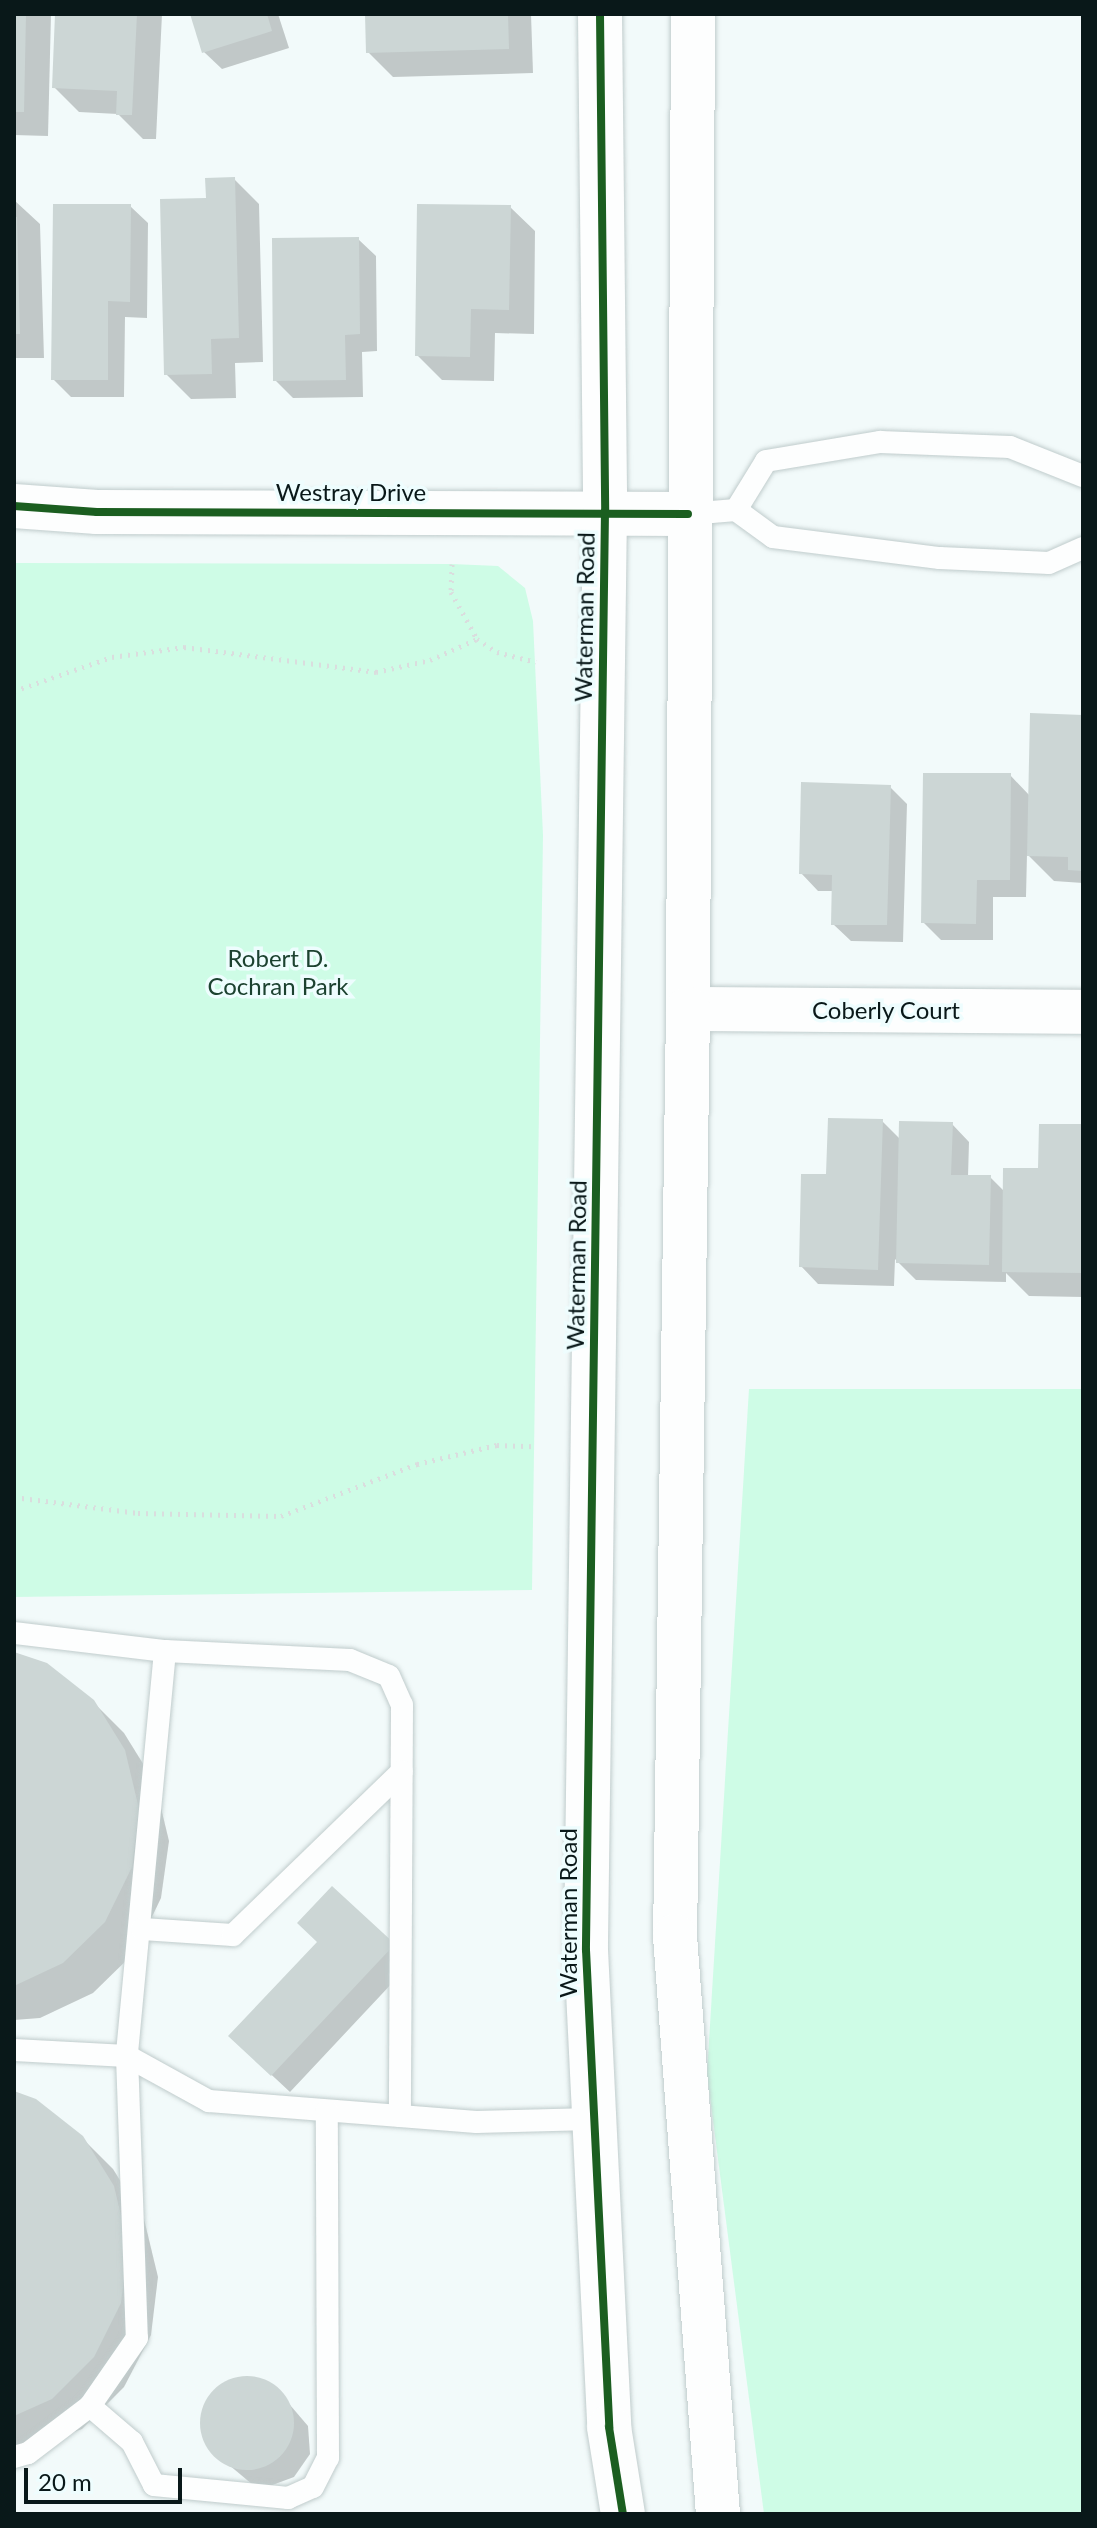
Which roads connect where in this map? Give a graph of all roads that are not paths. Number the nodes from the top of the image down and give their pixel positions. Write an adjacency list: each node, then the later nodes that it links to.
1 (600, 14): 6 (street, Waterman Road)
2 (693, 14): 7 (street)
3 (1083, 476): 5 (lane)
4 (14, 506): 6 (street, Westray Drive)
5 (736, 510): 7 (lane); 8 (lane)
6 (605, 511): 7 (street, Westray Drive); 19 (street, Waterman Road)
7 (688, 514): 9 (street)
8 (1083, 548)
9 (688, 1009): 10 (street, Coberly Court); 23 (street)
10 (1083, 1012)
11 (14, 1633): 12 (lane)
12 (165, 1651): 13 (lane); 14 (lane)
13 (402, 1771): 14 (lane); 18 (lane)
14 (142, 1929): 16 (lane)
15 (14, 2050): 16 (lane)
16 (127, 2056): 17 (lane); 20 (lane)
17 (327, 2111): 18 (lane); 20 (lane)
18 (400, 2116): 19 (lane)
19 (592, 2119): 22 (street, Waterman Road)
20 (90, 2406): 21 (lane)
21 (14, 2457)
22 (623, 2514)
23 (718, 2514)

